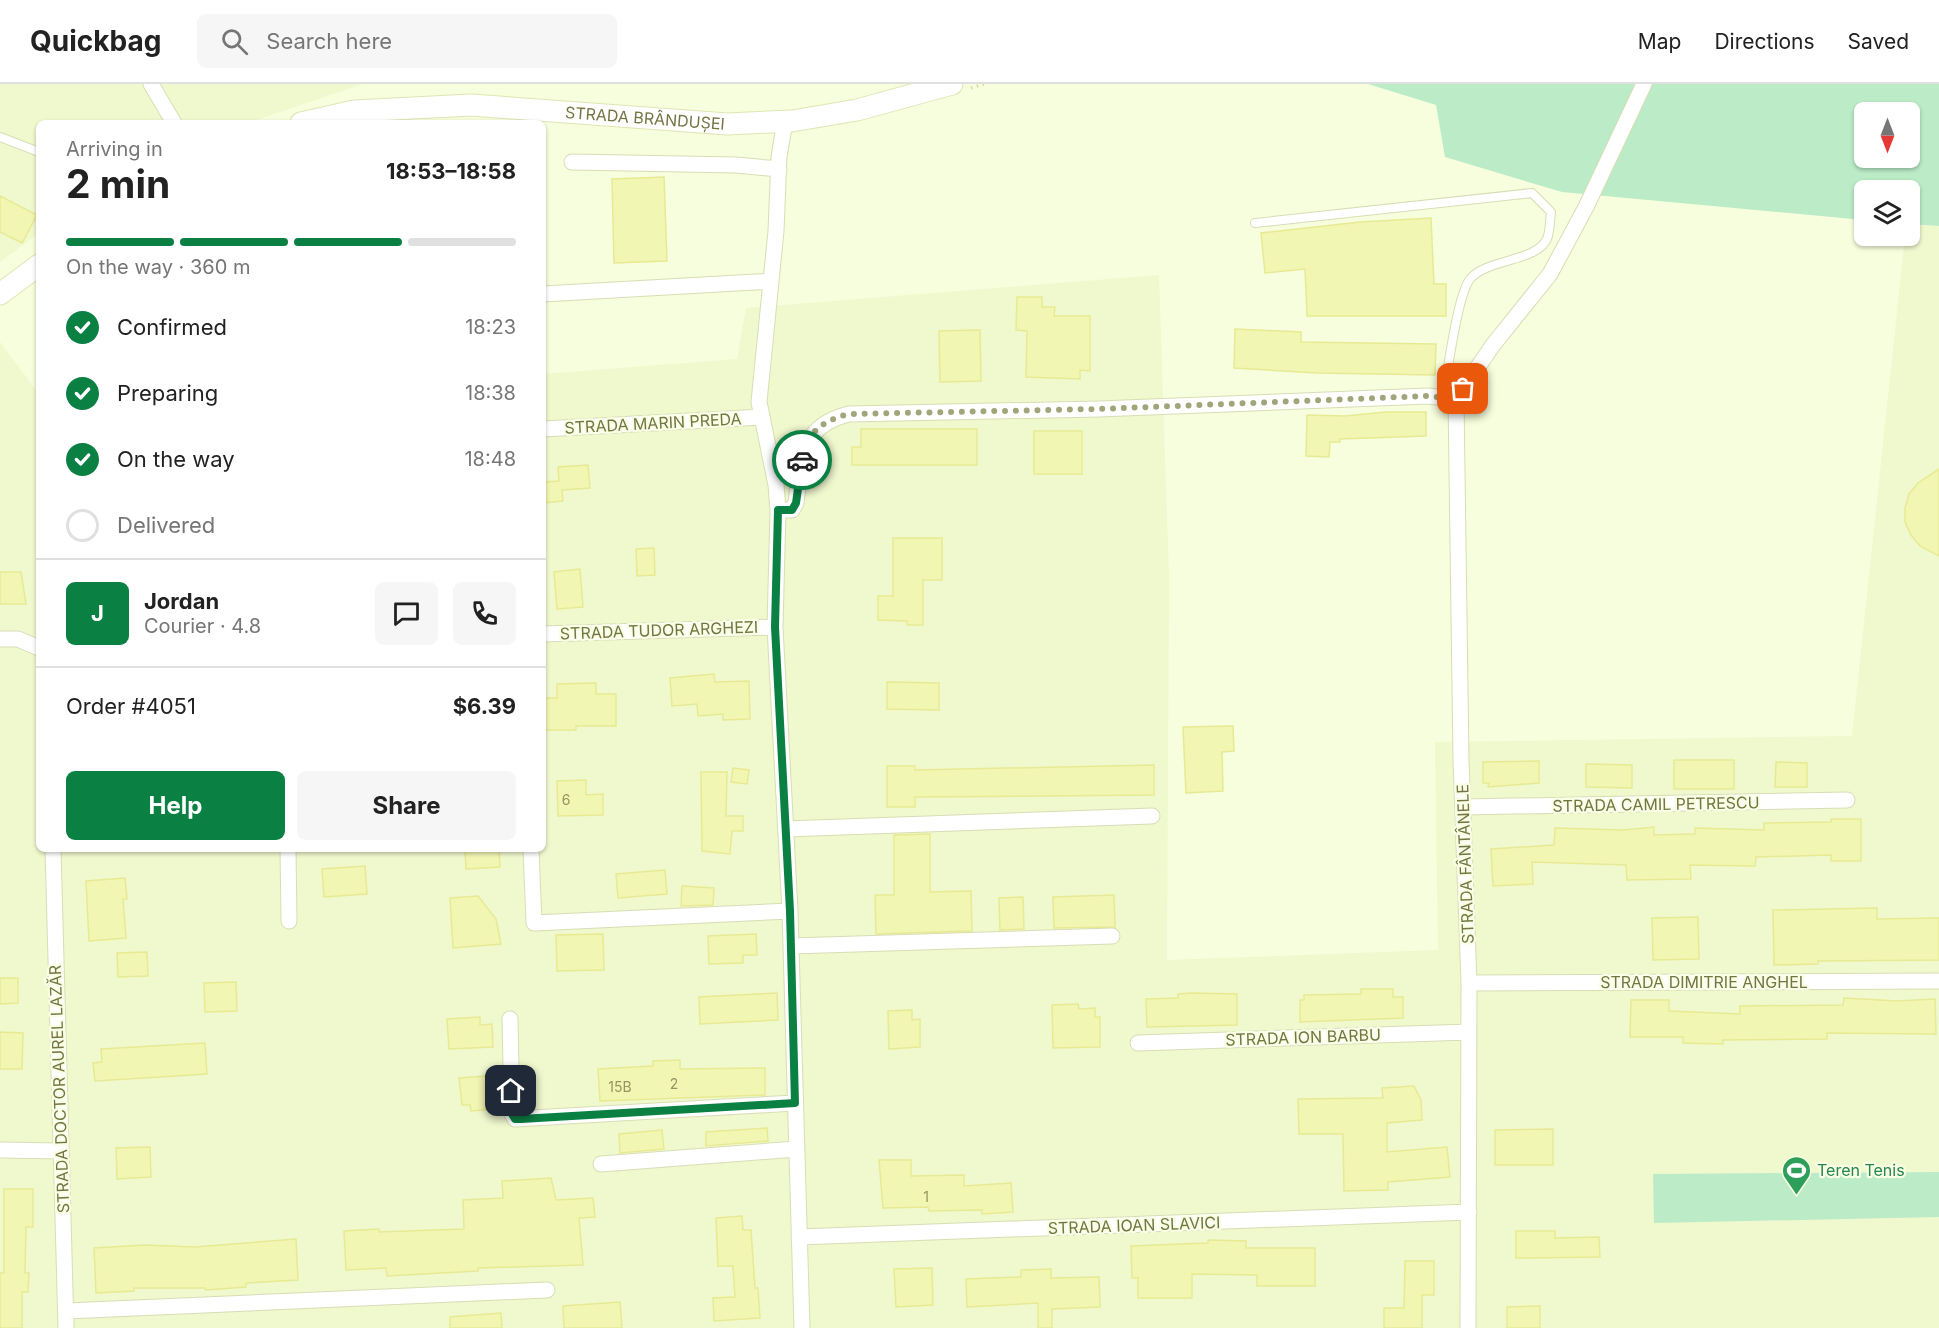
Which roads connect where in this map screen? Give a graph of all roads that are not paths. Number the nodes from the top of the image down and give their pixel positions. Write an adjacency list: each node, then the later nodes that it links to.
1 (151, 84): 4 (street)
2 (952, 84): 6 (main road, STRADA BRÂNDUȘEI)
3 (1644, 84): 16 (street)
4 (172, 120)
5 (314, 120): 6 (main road, STRADA BRÂNDUȘEI)
6 (779, 121): 10 (street)
7 (0, 138): 8 (lane)
8 (36, 151)
9 (572, 162): 10 (street)
10 (779, 163): 13 (street)
11 (1255, 223): 16 (lane)
12 (36, 267): 14 (main road)
13 (771, 281): 15 (street); 17 (street)
14 (0, 294)
15 (546, 294)
16 (1450, 398): 19 (street); 25 (street, STRADA FÂNTÂNELE)
17 (762, 417): 18 (street, STRADA MARIN PREDA); 19 (street)
18 (546, 429)
19 (778, 510): 20 (street)
20 (775, 627): 21 (street, STRADA TUDOR ARGHEZI); 27 (street)
21 (546, 634)
22 (0, 639): 23 (street)
23 (36, 647)
24 (1847, 800): 25 (street, STRADA CAMIL PETRESCU)
25 (1464, 807): 36 (street, STRADA FÂNTÂNELE)
26 (1152, 816): 27 (street)
27 (786, 829): 31 (street)
28 (52, 852): 43 (street, STRADA DOCTOR AUREL LAZĂR)
29 (288, 852): 32 (street)
30 (531, 852): 31 (street)
31 (790, 911): 34 (street)
32 (289, 921)
33 (1112, 936): 34 (street)
34 (791, 946): 40 (street)
35 (1939, 981): 36 (street, STRADA DIMITRIE ANGHEL)
36 (1469, 983): 38 (street, STRADA FÂNTÂNELE)
37 (510, 1019): 40 (street)
38 (1469, 1032): 39 (street, STRADA ION BARBU); 45 (street, STRADA FÂNTÂNELE)
39 (1138, 1042)
40 (795, 1103): 41 (street)
41 (796, 1149): 44 (street); 46 (street)
42 (0, 1150): 43 (street)
43 (61, 1150): 48 (street, STRADA DOCTOR AUREL LAZĂR)
44 (601, 1164)
45 (1469, 1212): 46 (street, STRADA IOAN SLAVICI); 51 (street, STRADA FÂNTÂNELE)
46 (800, 1237): 50 (street)
47 (547, 1290): 48 (street)
48 (66, 1311): 49 (street, STRADA DOCTOR AUREL LAZĂR)
49 (66, 1328)
50 (802, 1328)
51 (1468, 1328)

